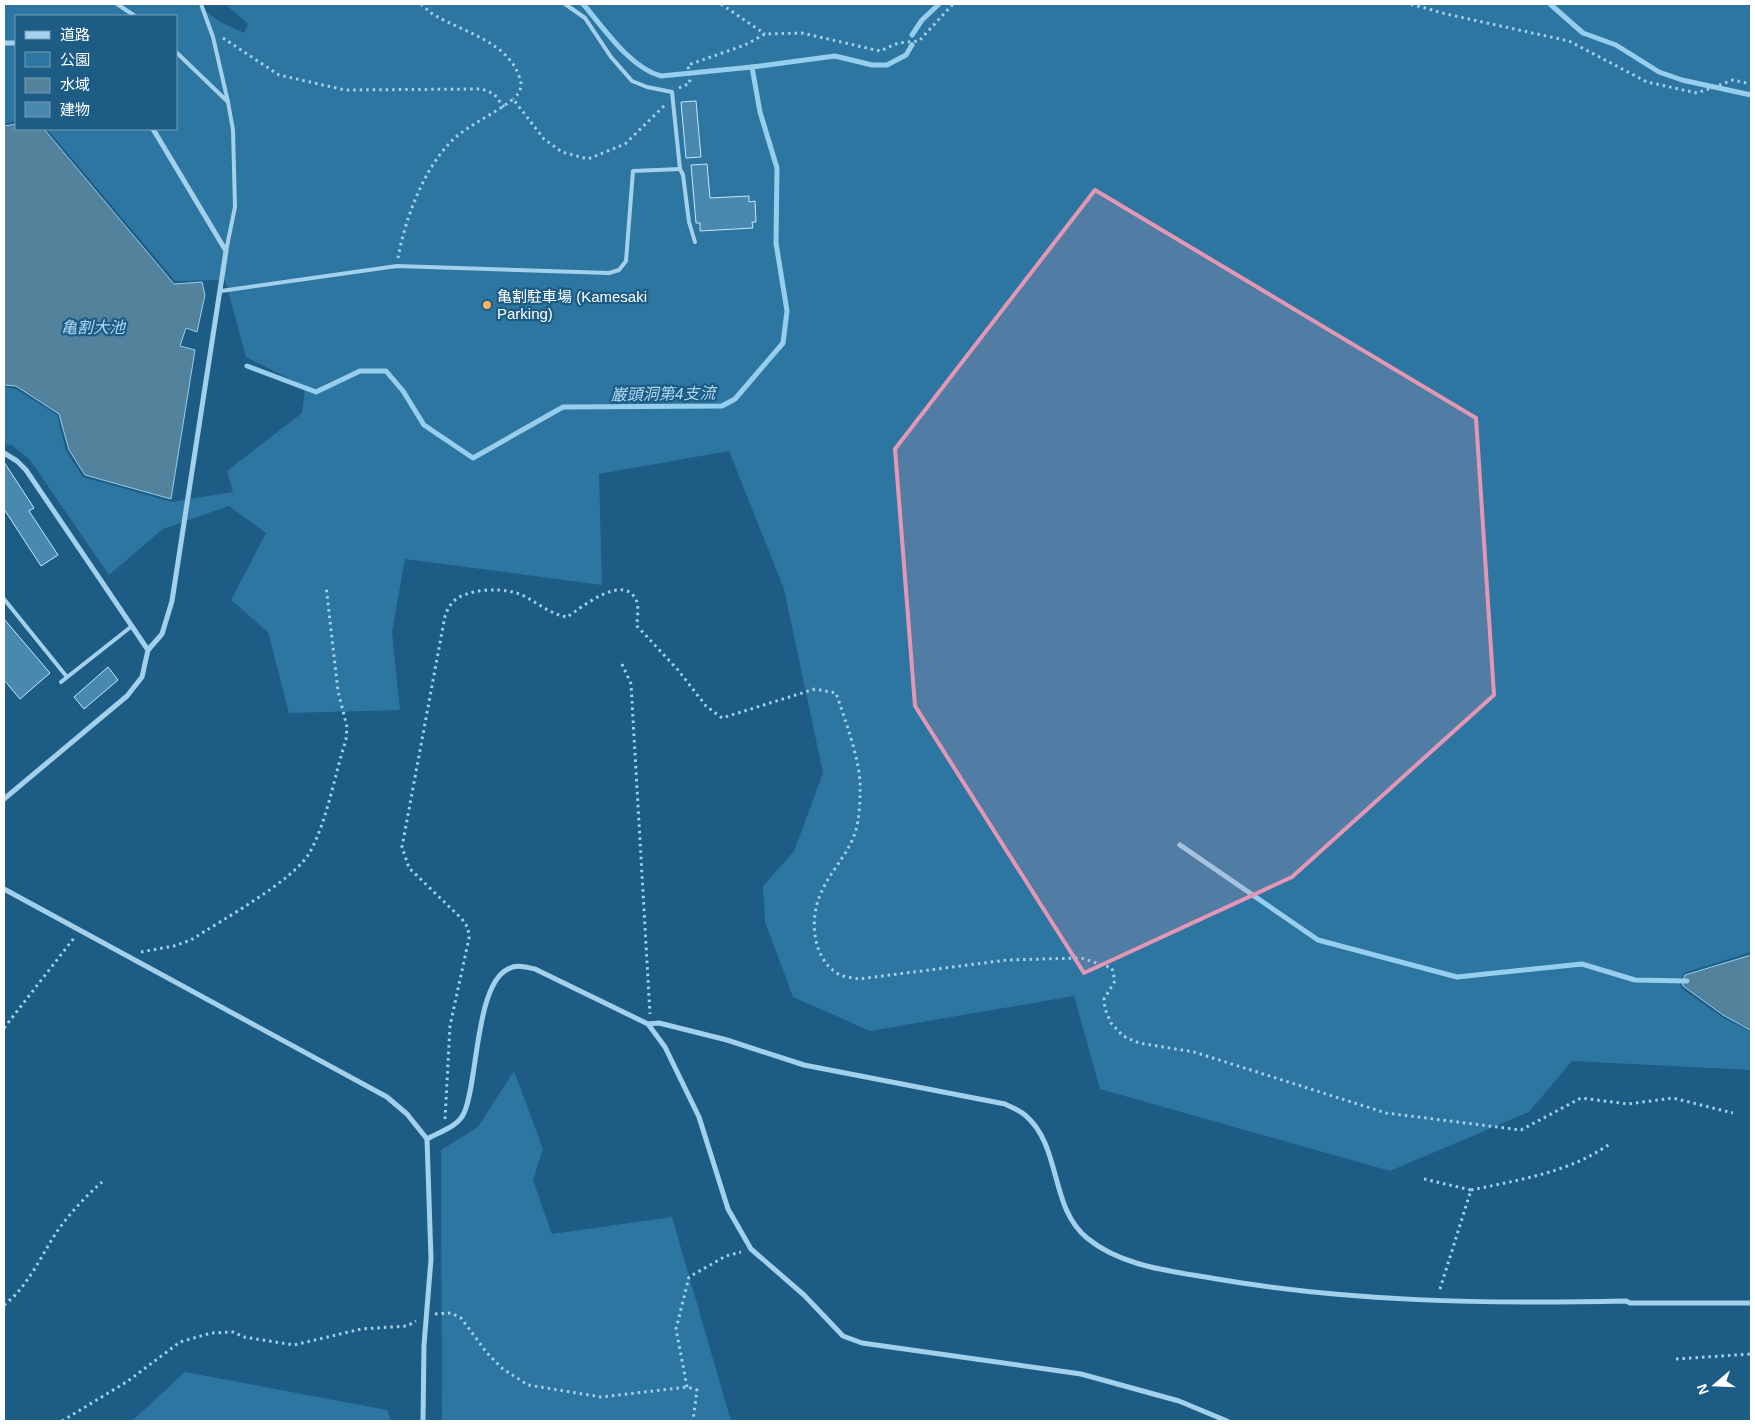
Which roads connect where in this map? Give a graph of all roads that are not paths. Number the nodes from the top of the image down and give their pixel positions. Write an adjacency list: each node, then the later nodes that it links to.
1 (117, 4): 4 (lane)
2 (201, 4): 6 (lane)
3 (565, 4): 8 (lane)
4 (134, 15)
5 (178, 54): 6 (lane)
6 (228, 102): 10 (lane)
7 (154, 130): 10 (street)
8 (680, 169): 9 (lane); 11 (lane)
9 (695, 242)
10 (226, 251): 11 (street)
11 (221, 291): 15 (street)
12 (4, 453): 14 (street)
13 (4, 599): 16 (lane)
14 (132, 626): 15 (street); 16 (lane)
15 (148, 650): 18 (street)
16 (67, 677): 17 (lane)
17 (61, 682)
18 (4, 799)
19 (4, 889): 21 (street)
20 (648, 1024): 21 (street); 22 (street); 24 (street)
21 (427, 1139): 23 (street)
22 (1751, 1303)
23 (423, 1421)
24 (1227, 1421)

